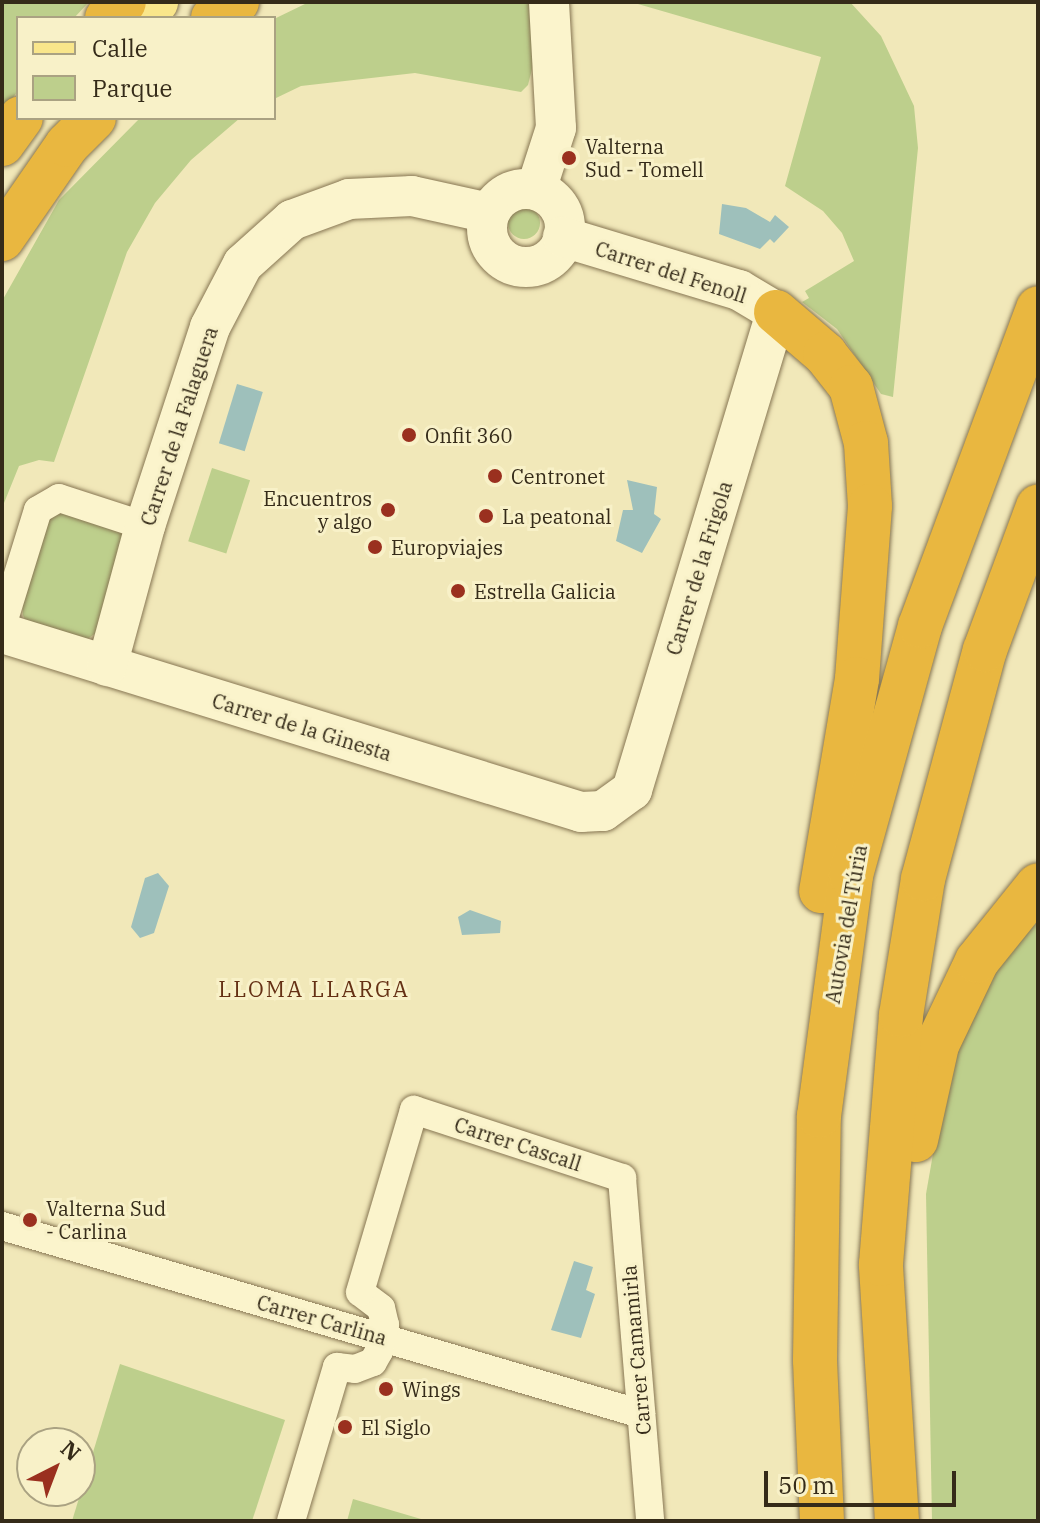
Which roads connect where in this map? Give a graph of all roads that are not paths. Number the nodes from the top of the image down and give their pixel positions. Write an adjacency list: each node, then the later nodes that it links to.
1 (124, 2): 5 (highway)
2 (156, 2): 6 (main road)
3 (237, 2): 7 (highway)
4 (549, 2): 12 (street)
5 (109, 16)
6 (138, 16)
7 (216, 16)
8 (20, 120): 11 (highway)
9 (29, 120): 11 (main road)
10 (92, 120): 15 (highway)
11 (2, 146)
12 (536, 190): 13 (street); 14 (street)
13 (489, 213): 14 (street); 19 (street, Carrer de la Falaguera)
14 (563, 237): 17 (street, Carrer del Fenoll)
15 (2, 239)
16 (1038, 308): 25 (highway, Autovia del Túria)
17 (776, 312): 23 (street, Carrer de la Frigola); 25 (highway)
18 (1038, 507): 28 (highway)
19 (145, 526): 20 (street); 22 (street, Carrer de la Falaguera)
20 (2, 626)
21 (2, 633): 22 (street, Carrer de la Ginesta)
22 (107, 666): 23 (street, Carrer de la Ginesta)
23 (603, 811)
24 (1038, 885): 28 (highway)
25 (829, 1018): 33 (highway, Autovia del Túria)
26 (622, 1178): 29 (street, Carrer Cascall); 30 (street, Carrer Camamirla)
27 (2, 1226): 29 (street, Carrer Carlina)
28 (881, 1264): 34 (highway)
29 (383, 1337): 30 (street, Carrer Carlina); 31 (street)
30 (641, 1414): 32 (street, Carrer Camamirla)
31 (291, 1521)
32 (650, 1521)
33 (822, 1521)
34 (897, 1521)

